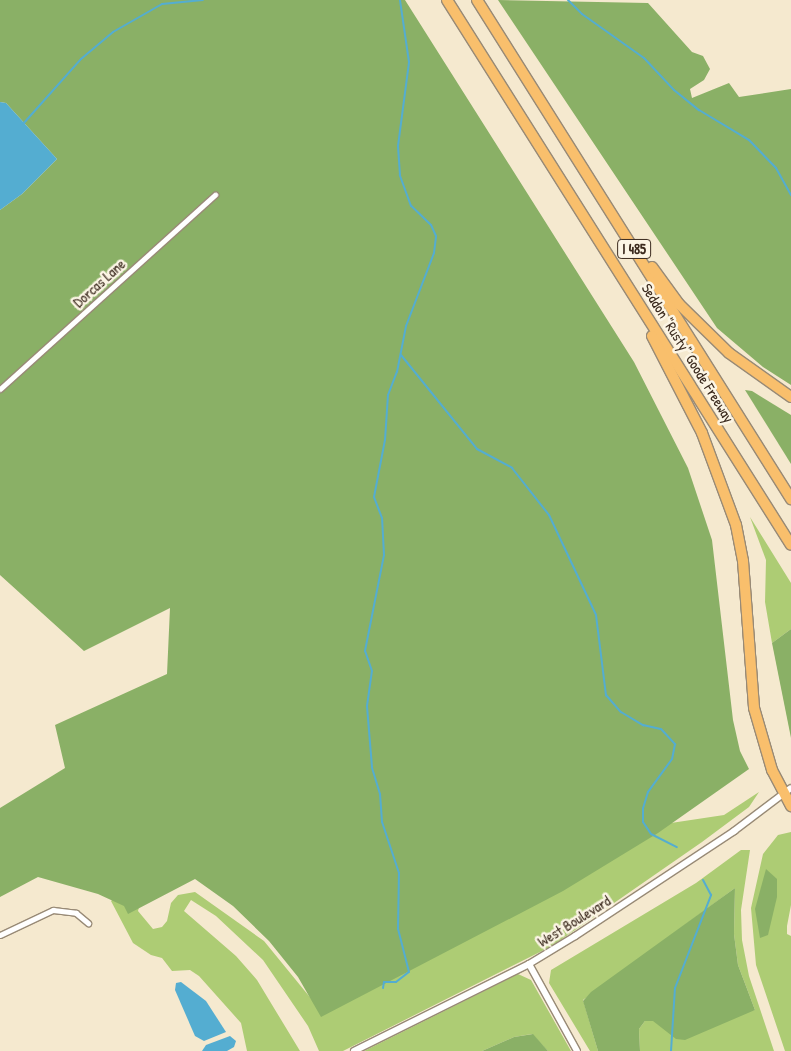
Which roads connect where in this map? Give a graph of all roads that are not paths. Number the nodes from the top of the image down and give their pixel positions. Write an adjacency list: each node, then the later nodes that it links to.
1 (447, 0): 5 (highway, Seddon "Rusty" Goode Freeway / I 485)
2 (477, 0): 4 (highway, Seddon "Rusty" Goode Freeway / I 485)
3 (215, 195): 6 (street, Dorcas Lane)
4 (602, 199): 7 (highway); 8 (highway, Seddon "Rusty" Goode Freeway / I 485)
5 (633, 294): 9 (highway, Seddon "Rusty" Goode Freeway / I 485); 10 (highway)
6 (0, 389)
7 (791, 397)
8 (791, 499)
9 (791, 545)
10 (787, 791): 11 (highway); 14 (street, West Boulevard)
11 (791, 806)
12 (88, 923): 13 (street)
13 (0, 935)
14 (529, 964): 15 (street, West Boulevard); 16 (street)
15 (354, 1051)
16 (577, 1051)

